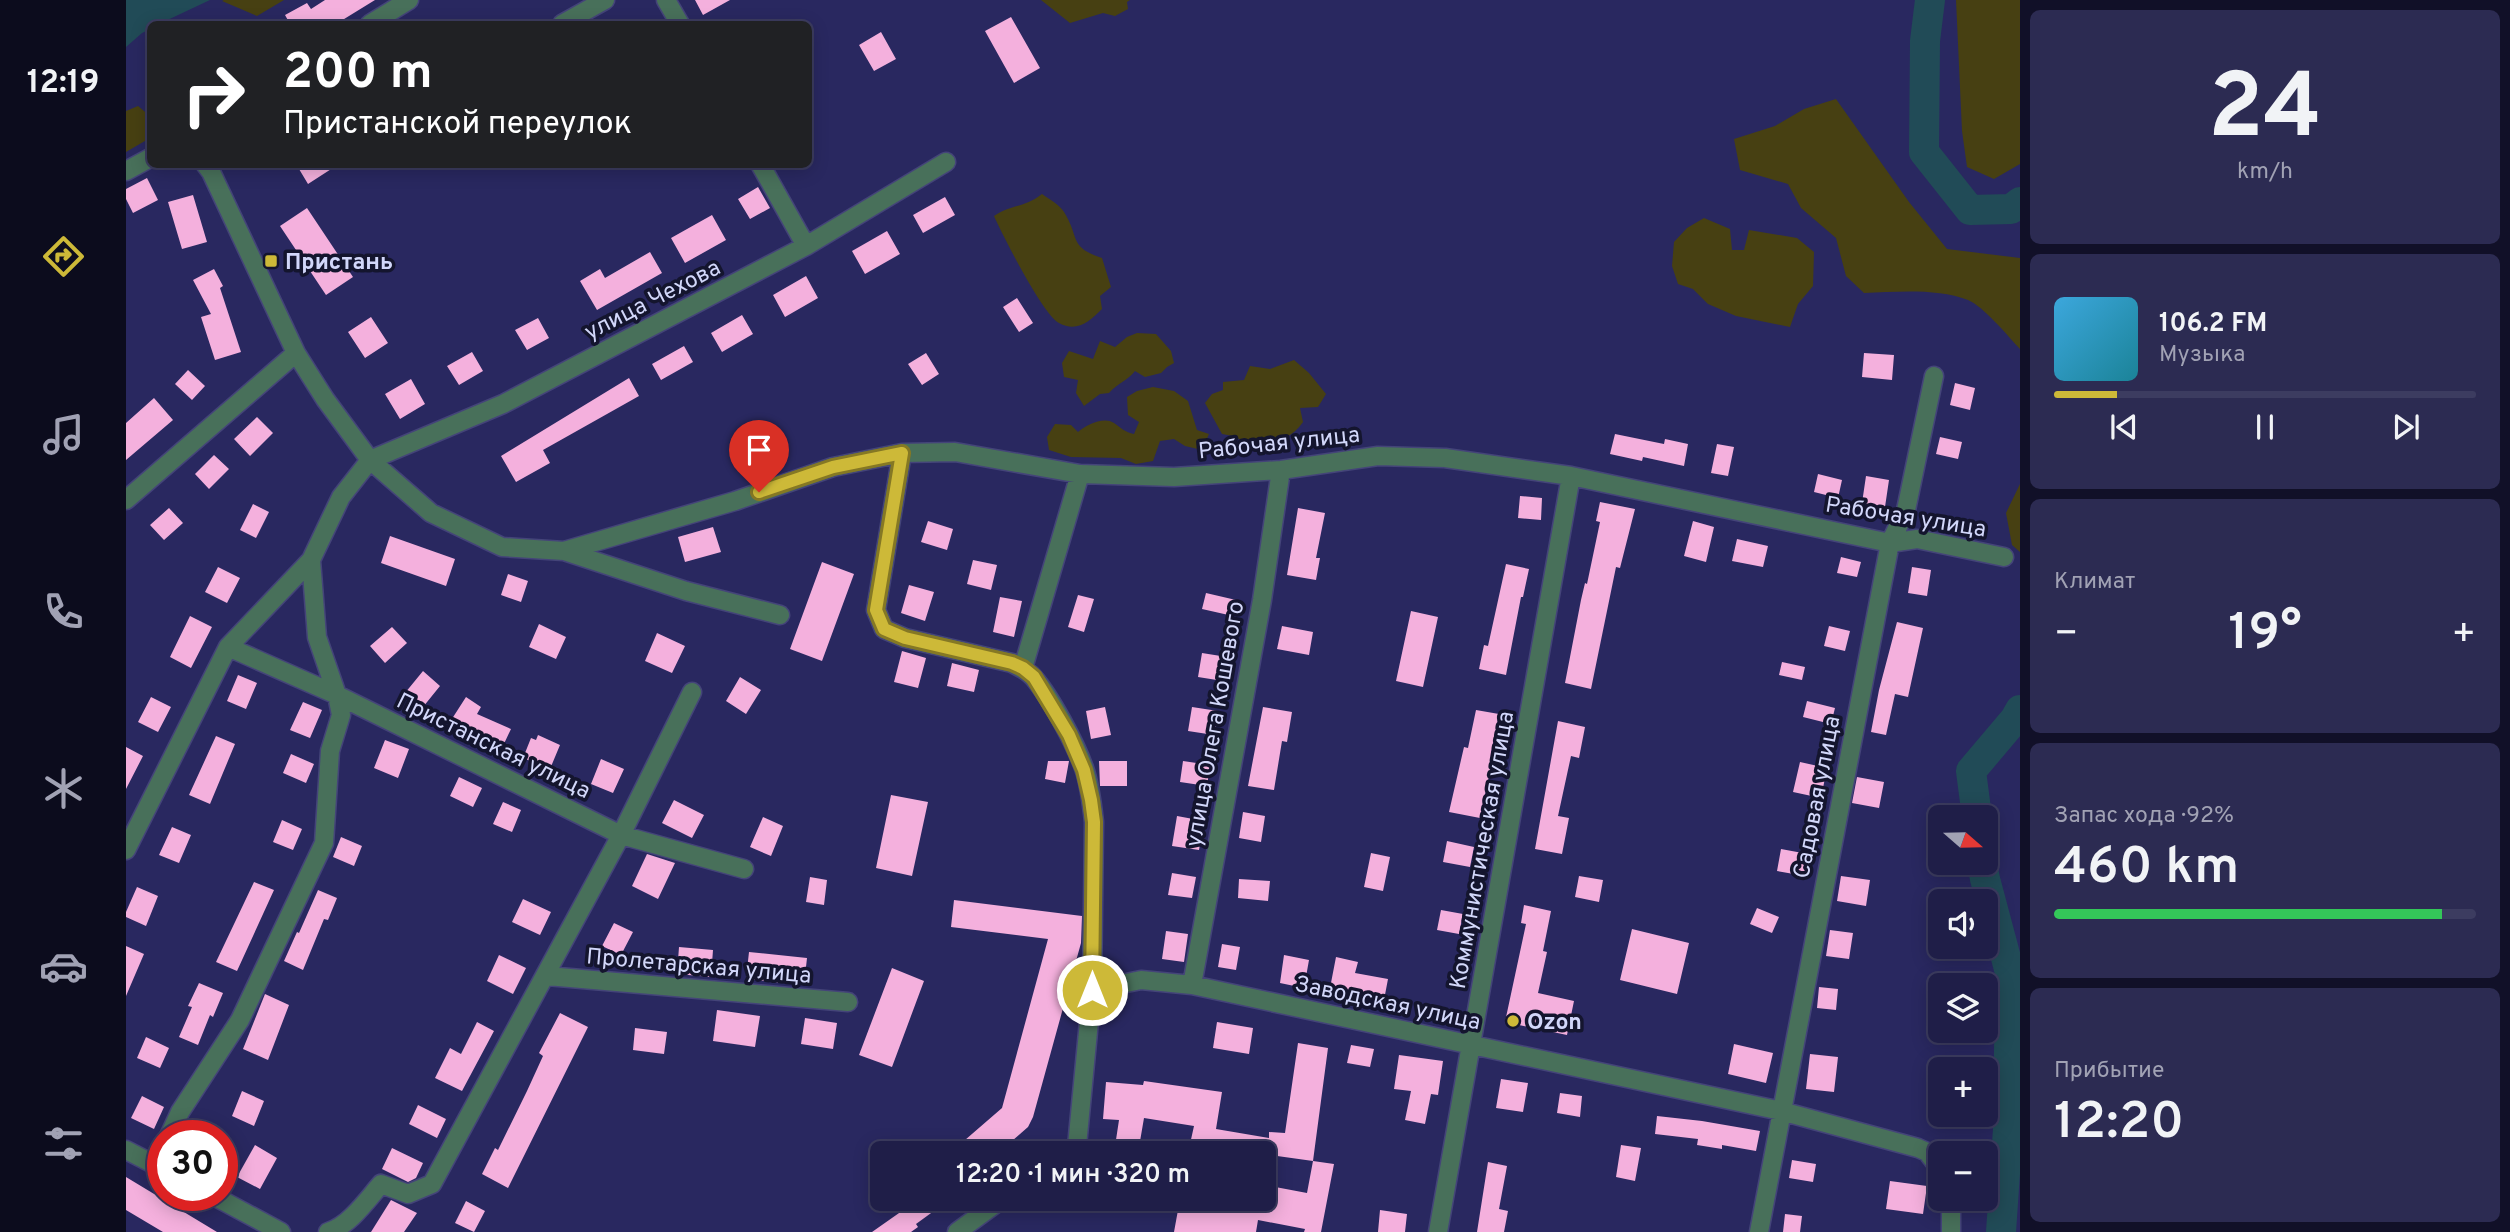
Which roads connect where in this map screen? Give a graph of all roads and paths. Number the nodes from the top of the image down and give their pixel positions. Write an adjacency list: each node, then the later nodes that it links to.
1 (409, 0): 4 (street)
2 (605, 0): 5 (street)
3 (666, 0): 6 (street)
4 (375, 21)
5 (567, 21)
6 (678, 21)
7 (147, 160): 11 (street)
8 (946, 162): 12 (street, улица Чехова)
9 (208, 168): 13 (street)
10 (762, 168): 12 (street)
11 (126, 171)
12 (806, 246): 16 (street, улица Чехова)
13 (296, 353): 16 (street); 20 (street)
14 (1934, 376): 21 (street, Садовая улица)
15 (902, 453): 18 (street, Рабочая улица); 22 (street, Рабочая улица); 27 (street)
16 (370, 460): 22 (street); 24 (street)
17 (1281, 470): 18 (street, Рабочая улица); 19 (street, Рабочая улица); 34 (street, улица Олега Кошевого)
18 (1080, 474): 27 (street)
19 (1571, 476): 21 (street, Рабочая улица); 37 (street, Коммунистическая улица)
20 (126, 500)
21 (1890, 543): 23 (street, Рабочая улица); 38 (street, Садовая улица)
22 (564, 551): 25 (street)
23 (2004, 557)
24 (311, 560): 26 (street); 29 (street)
25 (780, 615)
26 (228, 647): 29 (street, Пристанская улица); 31 (street)
27 (1023, 668): 35 (street)
28 (692, 692): 30 (street, Пролетарская улица)
29 (337, 695): 30 (street, Пристанская улица); 39 (street)
30 (621, 835): 32 (street, Пристанская улица); 33 (street, Пролетарская улица)
31 (126, 850)
32 (744, 869)
33 (547, 976): 36 (street, Пролетарская улица); 48 (street, Пролетарская улица)
34 (1192, 985): 35 (street, Заводская улица); 37 (street, Заводская улица)
35 (1092, 990): 40 (street)
36 (848, 1002)
37 (1472, 1045): 38 (street, Заводская улица); 50 (street, Коммунистическая улица)
38 (1781, 1111): 42 (street, Заводская улица); 51 (street, Садовая улица)
39 (176, 1120)
40 (1073, 1141)
41 (126, 1150): 43 (street)
42 (1928, 1153)
43 (147, 1161)
44 (238, 1209): 47 (street)
45 (986, 1211): 49 (street)
46 (1951, 1211): 52 (street)
47 (281, 1232)
48 (328, 1232)
49 (957, 1232)
50 (1438, 1232)
51 (1759, 1232)
52 (1951, 1232)

